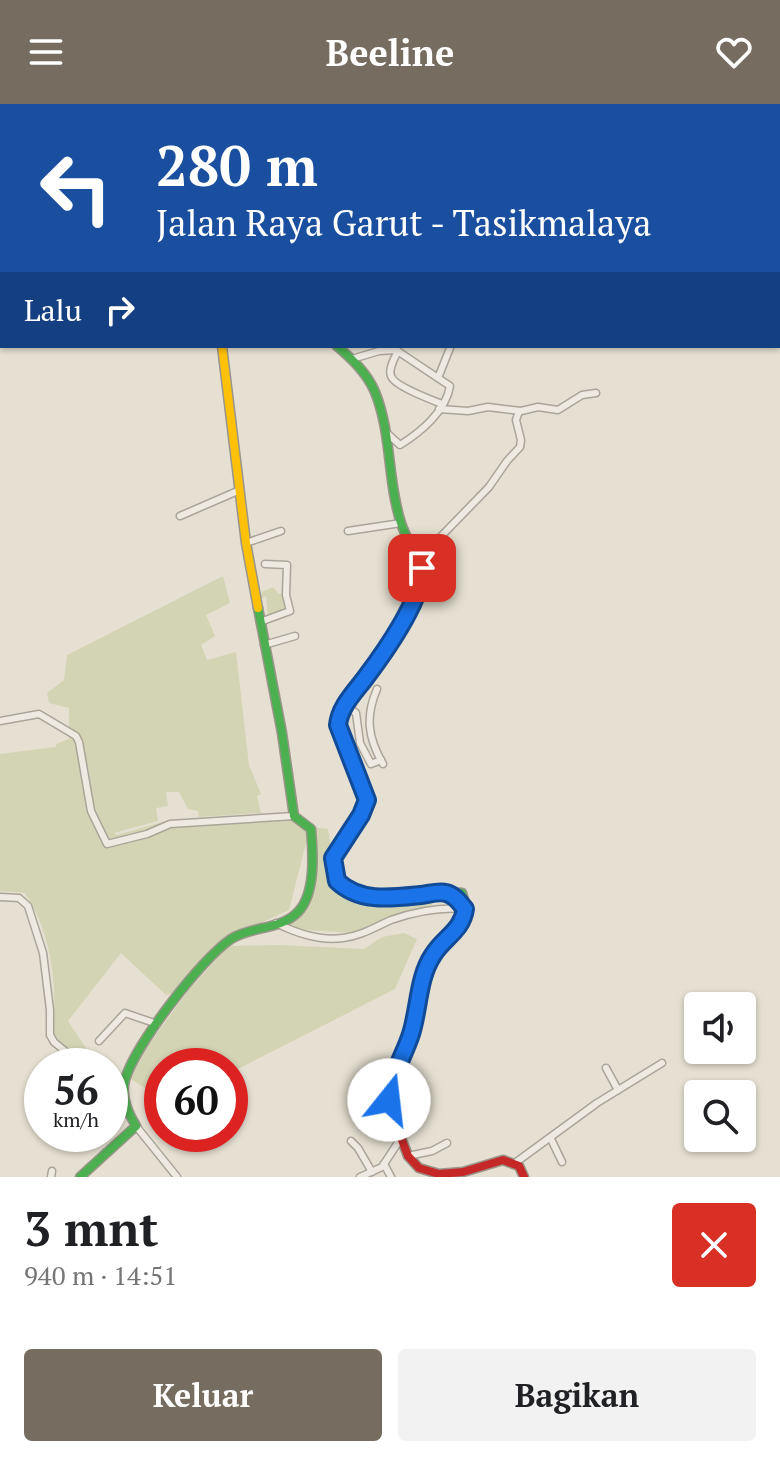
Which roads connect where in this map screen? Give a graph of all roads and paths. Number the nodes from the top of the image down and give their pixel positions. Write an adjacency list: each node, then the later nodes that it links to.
1 (222, 348): 13 (main road)
2 (339, 348): 7 (main road)
3 (361, 348): 6 (street)
4 (450, 348): 8 (street)
5 (398, 351): 6 (street); 8 (street); 10 (street)
6 (363, 354): 7 (street)
7 (352, 359): 12 (main road)
8 (438, 378): 10 (street)
9 (596, 393): 11 (street)
10 (440, 407): 11 (street); 12 (street)
11 (519, 411): 19 (street)
12 (387, 432): 15 (main road)
13 (240, 490): 14 (street); 18 (main road)
14 (180, 516)
15 (401, 523): 17 (street); 19 (main road)
16 (281, 531): 18 (street)
17 (348, 531)
18 (246, 543): 21 (main road)
19 (419, 559): 25 (main road)
20 (265, 564): 21 (street)
21 (260, 622): 23 (main road)
22 (295, 636): 23 (street)
23 (264, 645): 27 (main road)
24 (377, 689): 25 (street)
25 (345, 705): 29 (main road)
26 (0, 721): 27 (street)
27 (294, 816): 30 (main road)
28 (0, 897): 33 (street)
29 (465, 909): 30 (street); 40 (main road)
30 (275, 923): 31 (main road)
31 (157, 1024): 32 (street); 36 (main road)
32 (99, 1041)
33 (61, 1048)
34 (662, 1063): 37 (street)
35 (606, 1068): 37 (street)
36 (128, 1073)
37 (618, 1090): 41 (street)
38 (128, 1107): 39 (main road)
39 (136, 1126): 50 (main road); 51 (street)
40 (401, 1138): 44 (main road); 47 (street)
41 (551, 1139): 45 (street); 46 (street)
42 (351, 1141): 48 (street)
43 (447, 1143): 44 (street)
44 (408, 1156): 49 (main road)
45 (562, 1162)
46 (515, 1163): 49 (main road); 54 (main road)
47 (384, 1164): 48 (street); 53 (street)
48 (372, 1172): 52 (street)
49 (464, 1175)
50 (80, 1177)
51 (177, 1177)
52 (360, 1177)
53 (391, 1177)
54 (524, 1177)

